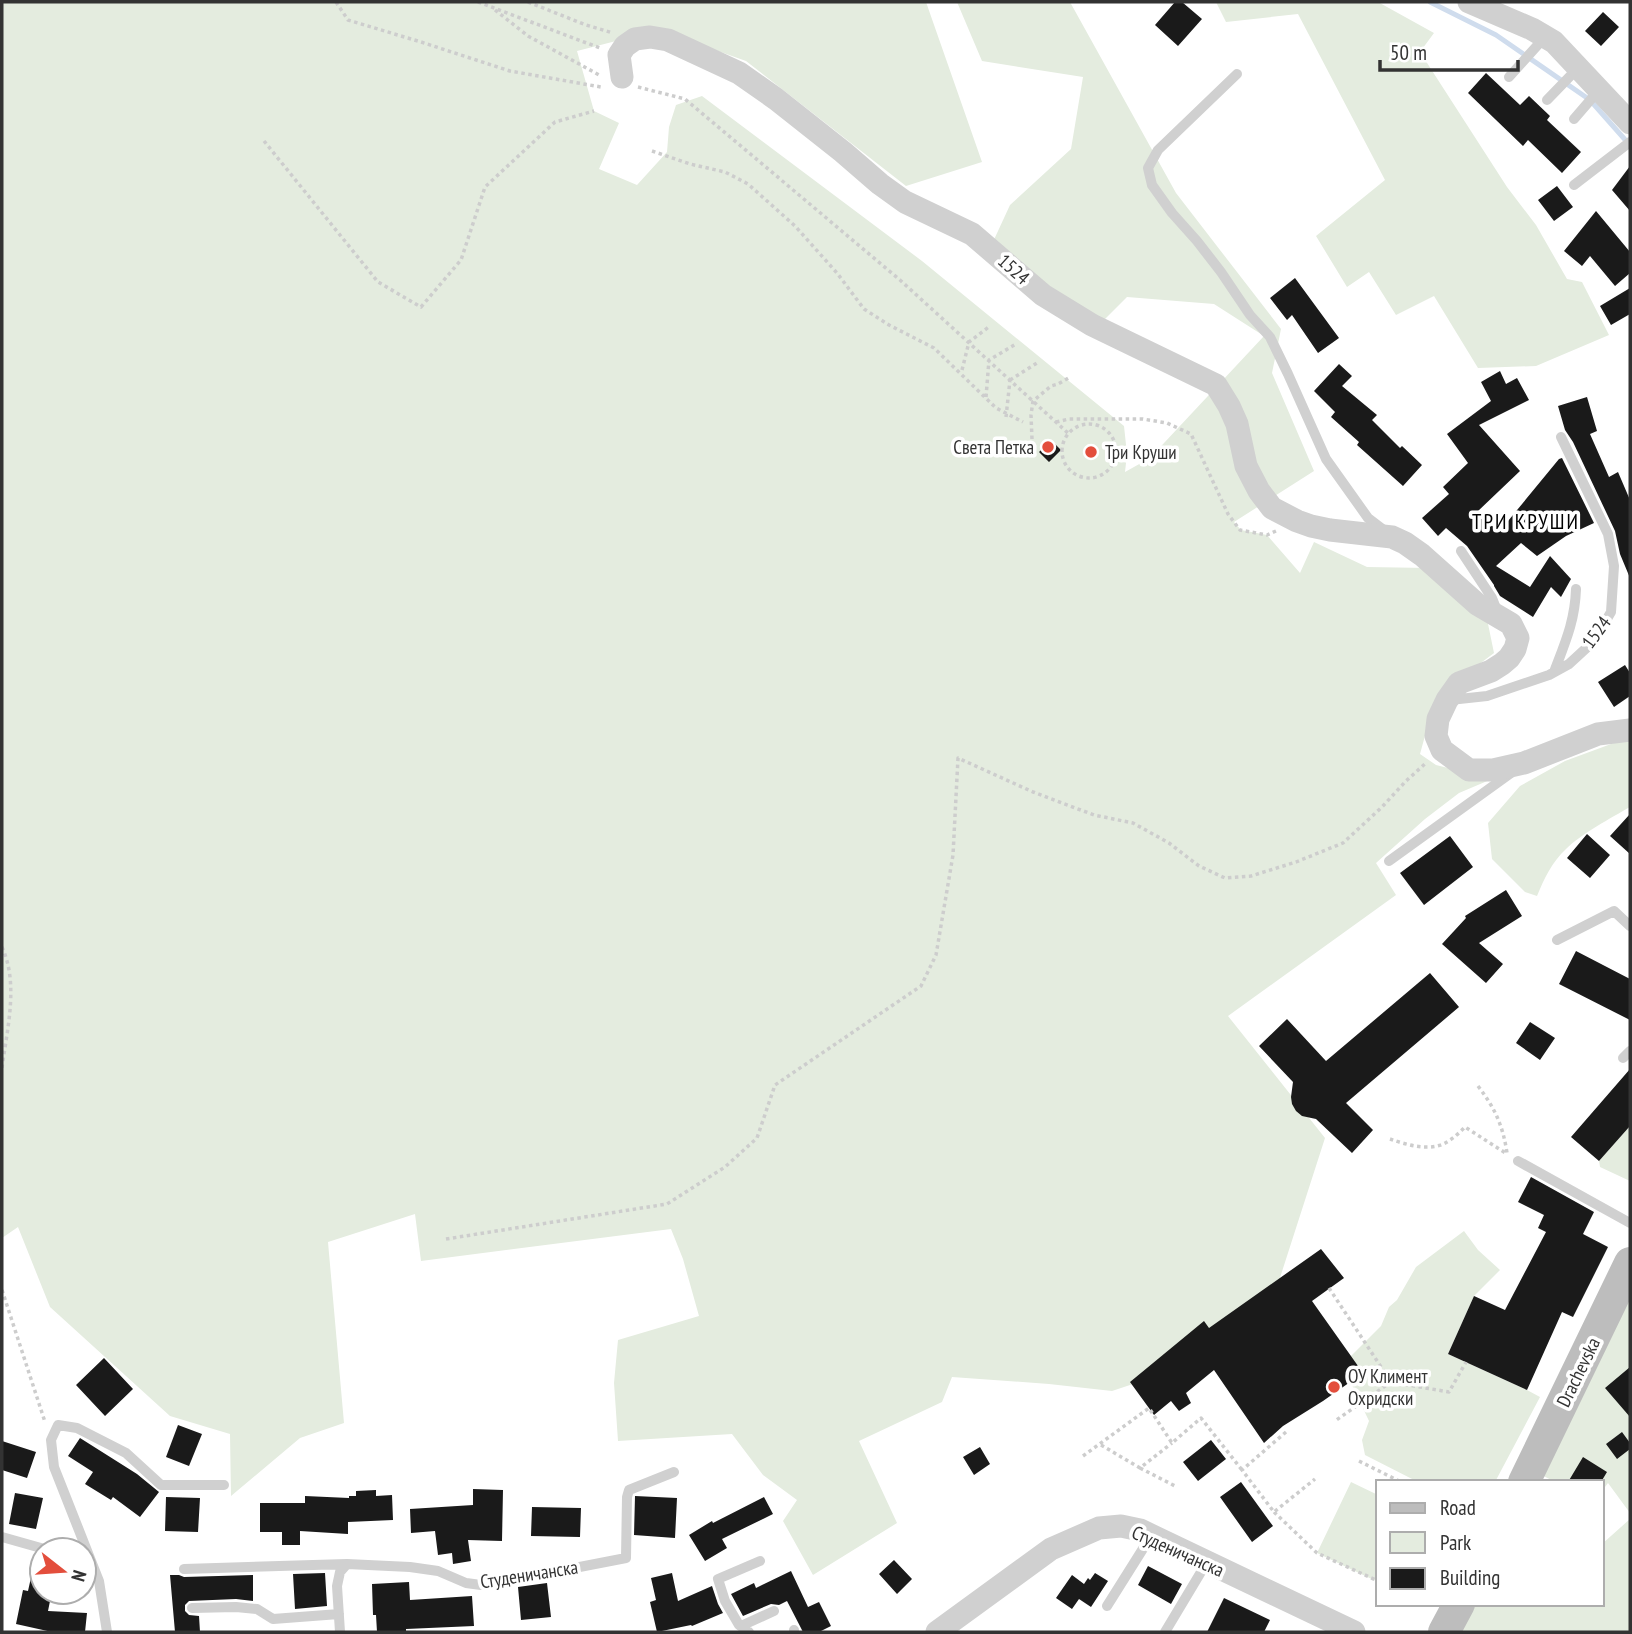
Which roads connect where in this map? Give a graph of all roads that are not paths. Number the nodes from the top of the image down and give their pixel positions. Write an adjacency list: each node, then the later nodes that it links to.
1 (1469, 2): 2 (street)
2 (1539, 44): 4 (street); 6 (lane)
3 (620, 62): 14 (street, 1524)
4 (1574, 73): 7 (street); 8 (lane)
5 (1237, 74): 14 (lane, 1524)
6 (1509, 77)
7 (1593, 97): 9 (lane); 10 (street)
8 (1547, 100)
9 (1574, 119)
10 (1630, 123)
11 (1626, 145): 12 (lane)
12 (1574, 185)
13 (1561, 437): 18 (lane, 1524)
14 (1392, 537): 17 (street, 1524)
15 (1461, 551): 17 (lane)
16 (1576, 589): 18 (lane)
17 (1501, 618): 19 (street, 1524)
18 (1554, 673): 19 (lane, 1524)
19 (1447, 701): 21 (street, 1524)
20 (1630, 730): 21 (street)
21 (1524, 763): 22 (lane)
22 (1389, 861)
23 (1630, 926): 24 (lane)
24 (1557, 940)
25 (1518, 1161): 26 (lane)
26 (1630, 1223)
27 (1629, 1271): 29 (main road, Drachevska)
28 (674, 1472): 37 (lane, Студеничанска)
29 (1525, 1480)
30 (224, 1485): 31 (lane)
31 (79, 1536)
32 (1151, 1536): 36 (street, Студеничанска); 40 (lane); 48 (street, Студеничанска)
33 (2, 1537): 34 (lane)
34 (28, 1544)
35 (760, 1561): 45 (lane)
36 (1208, 1562): 49 (lane); 50 (street, Студеничанска)
37 (347, 1564): 38 (lane); 44 (lane)
38 (184, 1569)
39 (98, 1579): 46 (lane)
40 (1107, 1606)
41 (1459, 1606): 51 (main road)
42 (192, 1608): 44 (lane)
43 (774, 1611): 45 (lane)
44 (339, 1614): 47 (lane)
45 (745, 1629)
46 (107, 1632)
47 (340, 1632)
48 (937, 1632)
49 (1165, 1632)
50 (1353, 1632)
51 (1444, 1632)

